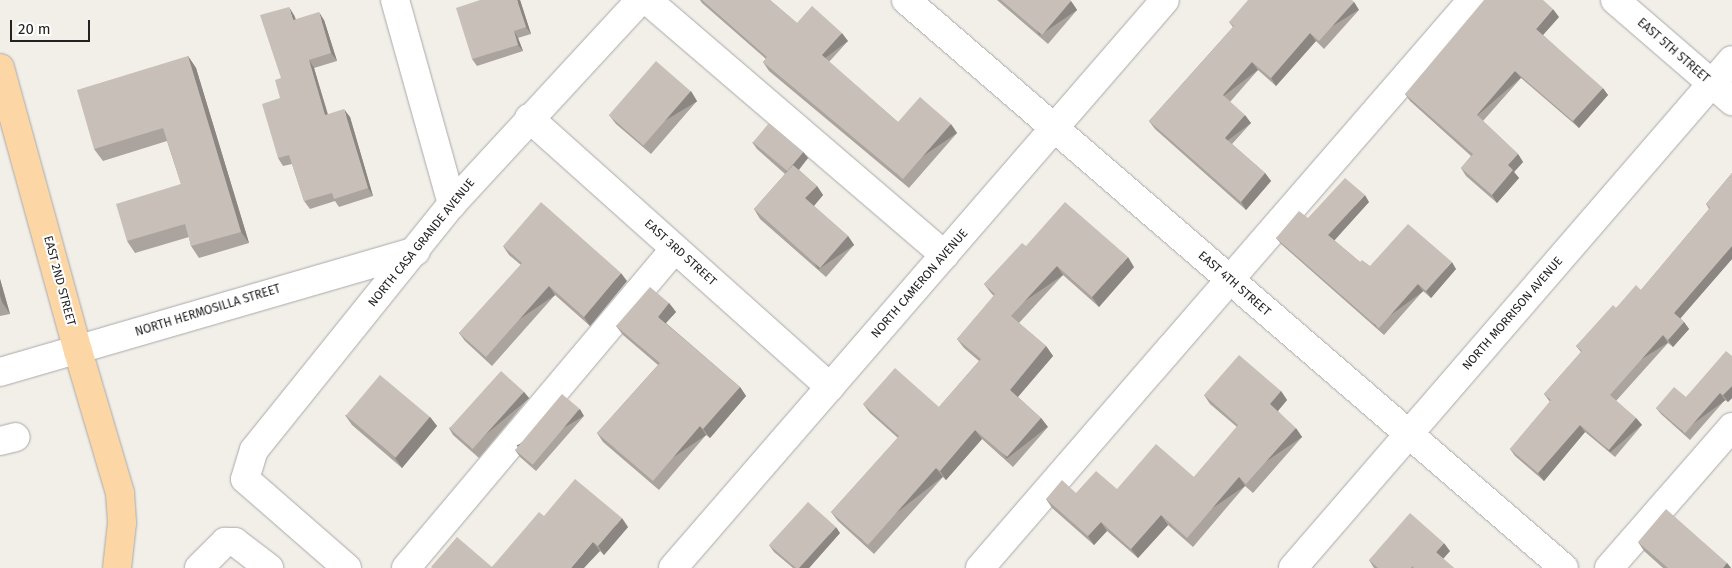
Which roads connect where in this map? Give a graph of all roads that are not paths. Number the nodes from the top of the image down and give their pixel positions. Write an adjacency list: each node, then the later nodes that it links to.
1 (395, 0): 14 (street)
2 (640, 0): 12 (street, NORTH CASA GRANDE AVENUE)
3 (647, 0): 17 (street)
4 (906, 0): 13 (street, EAST 4TH STREET)
5 (1165, 0): 13 (street, NORTH CAMERON AVENUE)
6 (1472, 0): 18 (street)
7 (1615, 0): 10 (street, EAST 5TH STREET)
8 (1732, 60): 10 (street, NORTH MORRISON AVENUE)
9 (0, 68): 19 (main road, EAST 2ND STREET)
10 (1711, 83): 11 (street, EAST 5TH STREET); 23 (street, NORTH MORRISON AVENUE)
11 (1732, 101)
12 (529, 118): 14 (street, NORTH CASA GRANDE AVENUE); 15 (street, EAST 3RD STREET)
13 (1054, 129): 17 (street, NORTH CAMERON AVENUE); 18 (street, EAST 4TH STREET)
14 (452, 204): 16 (street, NORTH CASA GRANDE AVENUE)
15 (675, 249): 21 (street, EAST 3RD STREET); 28 (street)
16 (416, 251): 19 (street, NORTH HERMOSILLA STREET); 27 (street, NORTH CASA GRANDE AVENUE)
17 (945, 255): 21 (street, NORTH CAMERON AVENUE)
18 (1229, 280): 23 (street, EAST 4TH STREET); 30 (street)
19 (78, 351): 20 (street, NORTH HERMOSILLA STREET); 24 (main road, EAST 2ND STREET)
20 (0, 372)
21 (830, 387): 29 (street, NORTH CAMERON AVENUE)
22 (1732, 427): 33 (street)
23 (1409, 434): 31 (street, NORTH MORRISON AVENUE); 32 (street, EAST 4TH STREET)
24 (117, 568)
25 (199, 568): 26 (street)
26 (269, 568)
27 (347, 568)
28 (406, 568)
29 (673, 568)
30 (980, 568)
31 (1293, 568)
32 (1564, 568)
33 (1609, 568)

